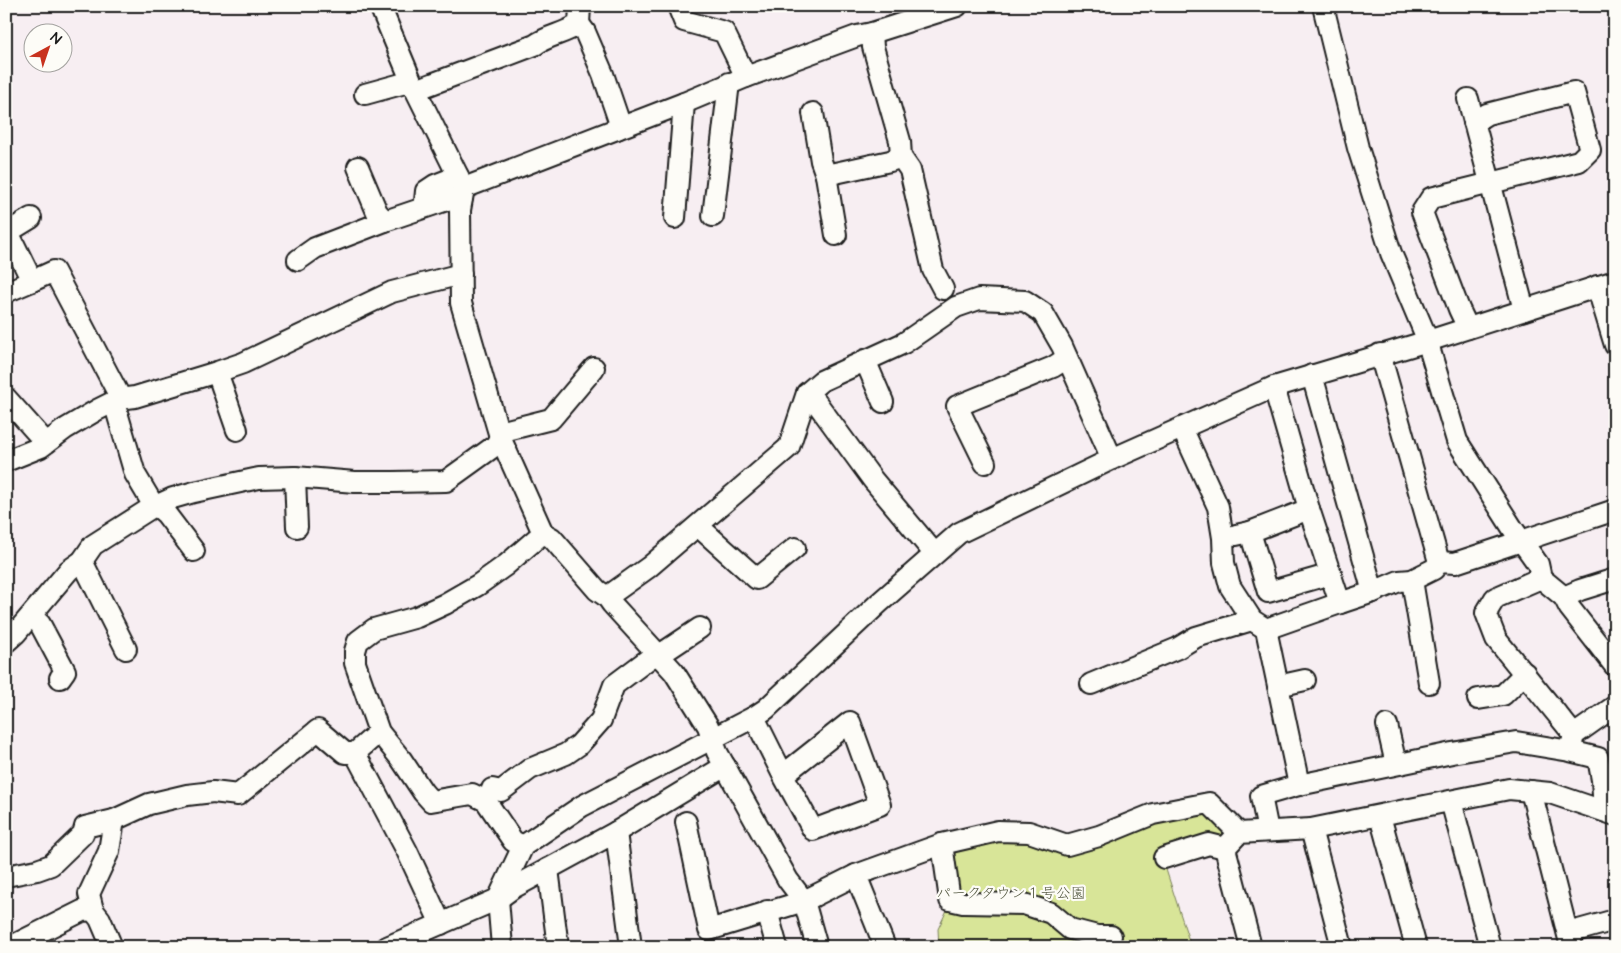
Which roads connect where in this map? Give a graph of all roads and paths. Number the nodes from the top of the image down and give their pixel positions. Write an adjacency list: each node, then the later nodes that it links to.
1 (380, 6): 8 (street)
2 (678, 6): 7 (street)
3 (957, 6): 6 (street)
4 (1323, 6): 34 (street)
5 (579, 15): 8 (street); 14 (street)
6 (872, 33): 7 (street); 15 (street)
7 (737, 80): 11 (street); 20 (street)
8 (414, 85): 9 (street); 19 (street)
9 (365, 94)
10 (1468, 99): 13 (street)
11 (684, 103): 14 (street); 22 (street)
12 (813, 113): 17 (street)
13 (1474, 122): 18 (street); 18 (street)
14 (617, 129): 19 (street)
15 (901, 156): 17 (street); 30 (street)
16 (358, 167): 23 (street)
17 (826, 175): 25 (street)
18 (1491, 184): 32 (street); 33 (street)
19 (461, 187): 23 (street); 27 (street)
20 (713, 216)
21 (31, 218): 24 (street)
22 (675, 218)
23 (385, 221): 26 (street)
24 (7, 231): 28 (street)
25 (836, 235)
26 (298, 260)
27 (461, 274): 40 (street); 49 (street)
28 (32, 281): 31 (street); 45 (street)
29 (1606, 284): 32 (street); 35 (street)
30 (943, 289)
31 (6, 292)
32 (1524, 310): 33 (street)
33 (1468, 328): 34 (street)
34 (1428, 341): 36 (street); 63 (street)
35 (1615, 345)
36 (1380, 354): 41 (street); 68 (street)
37 (1067, 358): 38 (street); 51 (street); 53 (street)
38 (865, 360): 43 (street); 46 (street)
39 (594, 368): 49 (street)
40 (217, 372): 45 (street); 48 (street)
41 (1312, 375): 42 (street); 73 (street)
42 (1274, 387): 47 (street); 56 (street)
43 (807, 393): 58 (street); 66 (street)
44 (6, 398): 50 (street)
45 (119, 399): 50 (street); 55 (street)
46 (883, 402)
47 (1182, 428): 51 (street); 62 (street)
48 (237, 430)
49 (500, 437): 54 (street); 61 (street)
50 (46, 443): 52 (street)
51 (1112, 458): 66 (street)
52 (6, 461)
53 (984, 463)
54 (295, 477): 55 (street); 59 (street)
55 (157, 507): 65 (street); 67 (street)
56 (1309, 509): 60 (street); 69 (street)
57 (1615, 510): 63 (street)
58 (698, 526): 64 (street); 74 (street)
59 (297, 527)
60 (1250, 532): 62 (street); 69 (street)
61 (543, 533): 74 (street); 94 (street)
62 (1223, 538): 78 (street)
63 (1521, 541): 68 (street); 70 (street)
64 (795, 548)
65 (194, 552)
66 (934, 554): 92 (street)
67 (82, 562): 77 (street); 81 (street)
68 (1439, 562): 72 (street)
69 (1330, 574): 76 (street)
70 (1541, 578): 75 (street); 84 (street)
71 (1615, 579): 75 (street)
72 (1412, 580): 73 (street); 88 (street)
73 (1373, 592): 76 (street)
74 (608, 597): 82 (street)
75 (1564, 597): 83 (street)
76 (1340, 603): 78 (street)
77 (31, 616): 80 (street); 85 (street)
78 (1259, 625): 87 (street); 89 (street)
79 (700, 628): 82 (street)
80 (6, 642)
81 (126, 649)
82 (659, 655): 95 (street); 102 (street)
83 (1615, 666)
84 (1525, 674): 90 (street); 96 (street)
85 (60, 678)
86 (1305, 680): 89 (street)
87 (1090, 684)
88 (1429, 684)
89 (1278, 686): 101 (street)
90 (1478, 699)
91 (1615, 706): 96 (street)
92 (754, 717): 95 (street); 100 (street)
93 (1387, 725): 98 (street)
94 (379, 732): 97 (street); 102 (street)
95 (713, 738): 99 (street); 114 (street)
96 (1572, 743): 98 (street); 105 (street)
97 (355, 753): 107 (street); 125 (street)
98 (1396, 764): 101 (street)
99 (725, 766): 111 (street); 121 (street)
100 (783, 775): 100 (street)
101 (1299, 785): 110 (street)
102 (487, 788): 114 (street)
103 (1531, 790): 104 (street); 105 (street); 128 (street)
104 (1451, 801): 106 (street); 141 (street)
105 (1609, 813)
106 (1380, 816): 109 (street); 140 (street)
107 (114, 820): 119 (street); 122 (street)
108 (686, 822): 127 (street)
109 (1311, 829): 110 (street); 139 (street)
110 (1268, 831): 112 (street)
111 (616, 832): 117 (street); 134 (street)
112 (1238, 832): 113 (street); 115 (street)
113 (942, 844): 118 (street); 126 (street)
114 (523, 846): 120 (street)
115 (1224, 848): 116 (street); 138 (street)
116 (1164, 858)
117 (548, 870): 120 (street); 133 (street)
118 (856, 875): 121 (street); 137 (street)
119 (6, 876)
120 (498, 900): 125 (street); 132 (street)
121 (804, 901): 123 (street); 136 (street)
122 (93, 910): 129 (street); 130 (street)
123 (768, 911): 127 (street); 135 (street)
124 (1615, 920): 128 (street)
125 (441, 924): 131 (street)
126 (1111, 936)
127 (710, 938)
128 (1570, 940)
129 (10, 947)
130 (112, 947)
131 (386, 947)
132 (502, 947)
133 (558, 947)
134 (631, 947)
135 (777, 947)
136 (818, 947)
137 (885, 947)
138 (1251, 947)
139 (1342, 947)
140 (1416, 947)
141 (1490, 947)

